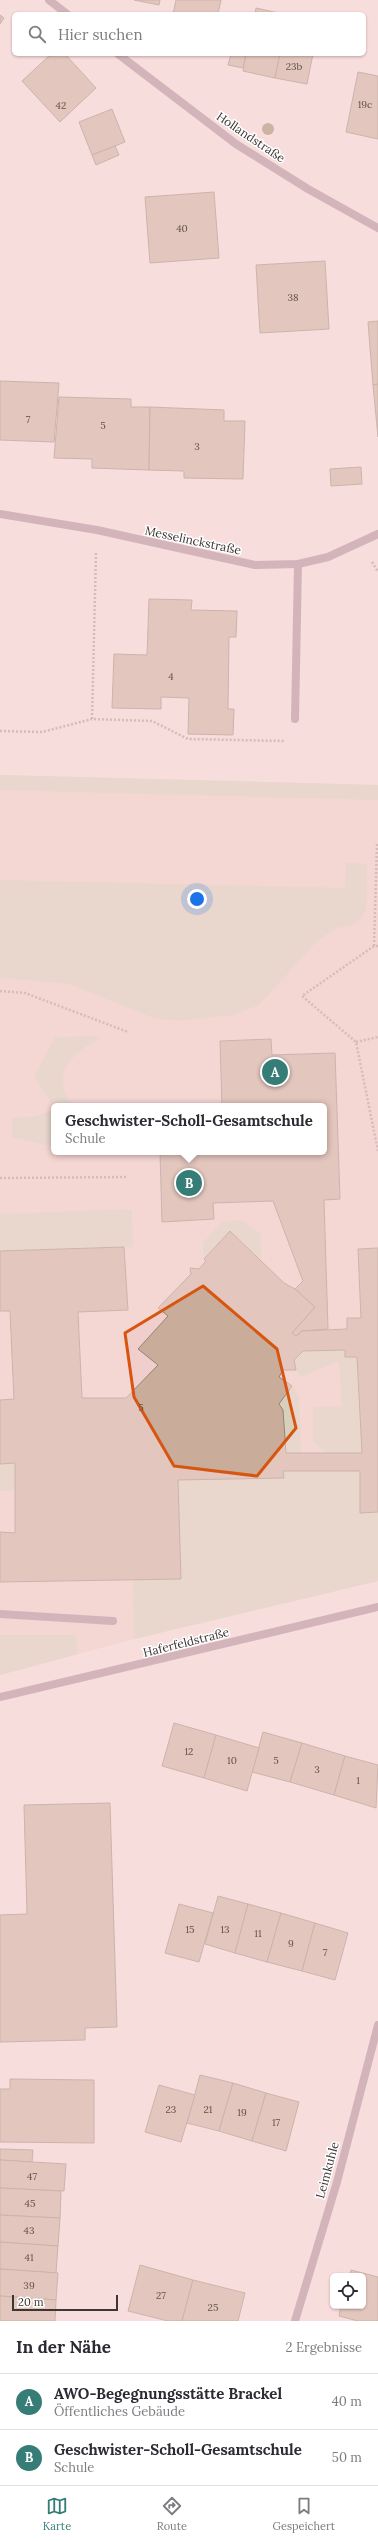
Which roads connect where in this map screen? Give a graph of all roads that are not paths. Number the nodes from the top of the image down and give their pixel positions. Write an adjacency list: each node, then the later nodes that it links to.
1 (49, 0): 2 (street)
2 (64, 12)
3 (121, 56): 4 (street, Hollandstraße)
4 (378, 228)
5 (0, 514): 7 (street, Messelinckstraße)
6 (378, 534): 7 (street, Messelinckstraße)
7 (298, 564): 8 (street)
8 (295, 719)
9 (378, 1607): 12 (street, Haferfeldstraße)
10 (0, 1614): 11 (street)
11 (113, 1621)
12 (0, 1697)
13 (378, 2025): 14 (street, Leimkuhle)
14 (295, 2321)

